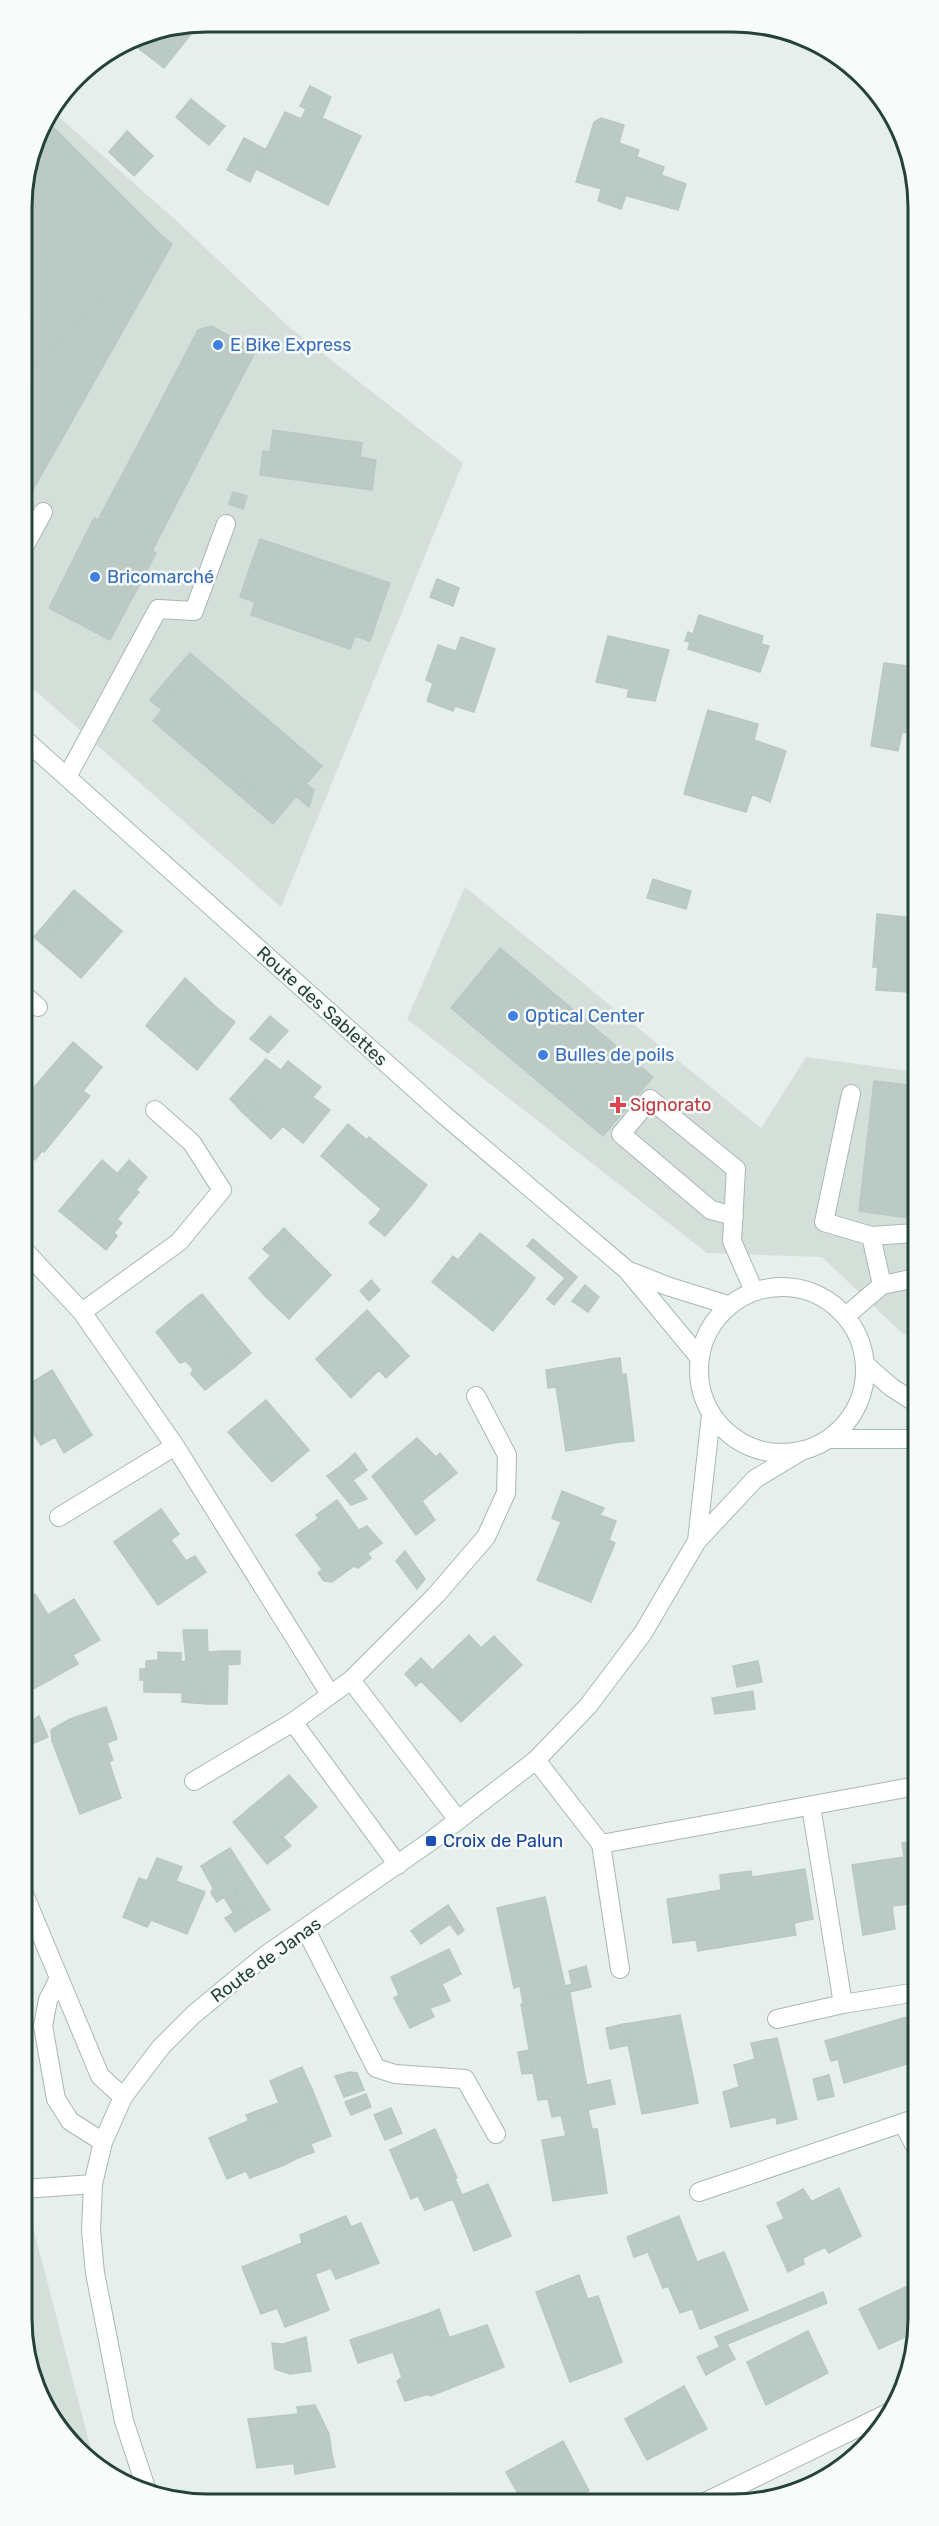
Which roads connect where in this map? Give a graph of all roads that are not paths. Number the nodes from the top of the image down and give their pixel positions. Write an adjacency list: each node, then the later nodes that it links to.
1 (43, 512): 3 (street)
2 (226, 524): 5 (street)
3 (32, 532)
4 (32, 746): 5 (street, Route des Sablettes)
5 (67, 777): 14 (street, Route des Sablettes)
6 (32, 1002): 7 (street)
7 (38, 1007)
8 (851, 1094): 12 (street)
9 (155, 1110): 19 (street)
10 (734, 1216): 10 (street); 17 (street)
11 (908, 1234): 12 (street)
12 (871, 1236): 16 (street)
13 (32, 1259): 19 (street)
14 (627, 1270): 18 (street); 21 (street)
15 (907, 1280): 16 (street)
16 (882, 1285): 20 (street)
17 (754, 1291): 18 (street); 20 (street)
18 (728, 1305): 21 (street)
19 (82, 1312): 28 (street)
20 (846, 1316): 22 (street)
21 (699, 1358): 25 (street)
22 (866, 1365): 24 (street); 26 (street)
23 (476, 1396): 32 (street)
24 (907, 1398)
25 (711, 1415): 29 (street); 31 (street, Route de Janas)
26 (829, 1439): 27 (street); 29 (street)
27 (907, 1439)
28 (175, 1446): 30 (street); 33 (street)
29 (803, 1450): 31 (street, Route de Janas)
30 (59, 1517)
31 (697, 1540): 35 (street, Route de Janas)
32 (351, 1680): 33 (street); 39 (street)
33 (330, 1694): 34 (street)
34 (293, 1722): 36 (street); 41 (street)
35 (536, 1760): 39 (street, Route de Janas); 40 (street)
36 (195, 1782)
37 (907, 1788): 38 (street)
38 (811, 1806): 40 (street); 47 (street)
39 (458, 1820): 41 (street, Route de Janas)
40 (601, 1844): 44 (street)
41 (398, 1865): 43 (street, Route de Janas)
42 (32, 1925): 45 (street)
43 (306, 1930): 49 (street, Route de Janas); 51 (street)
44 (620, 1969)
45 (58, 1980): 49 (street); 52 (street)
46 (907, 1993): 47 (street)
47 (843, 2004): 48 (street)
48 (777, 2019)
49 (123, 2097): 52 (street, Route de Janas)
50 (907, 2122): 55 (street)
51 (496, 2134)
52 (103, 2142): 53 (street, Route de Janas)
53 (93, 2184): 54 (street); 57 (street, Route de Janas)
54 (32, 2188)
55 (699, 2192)
56 (876, 2419): 58 (street)
57 (144, 2482)
58 (721, 2494)

